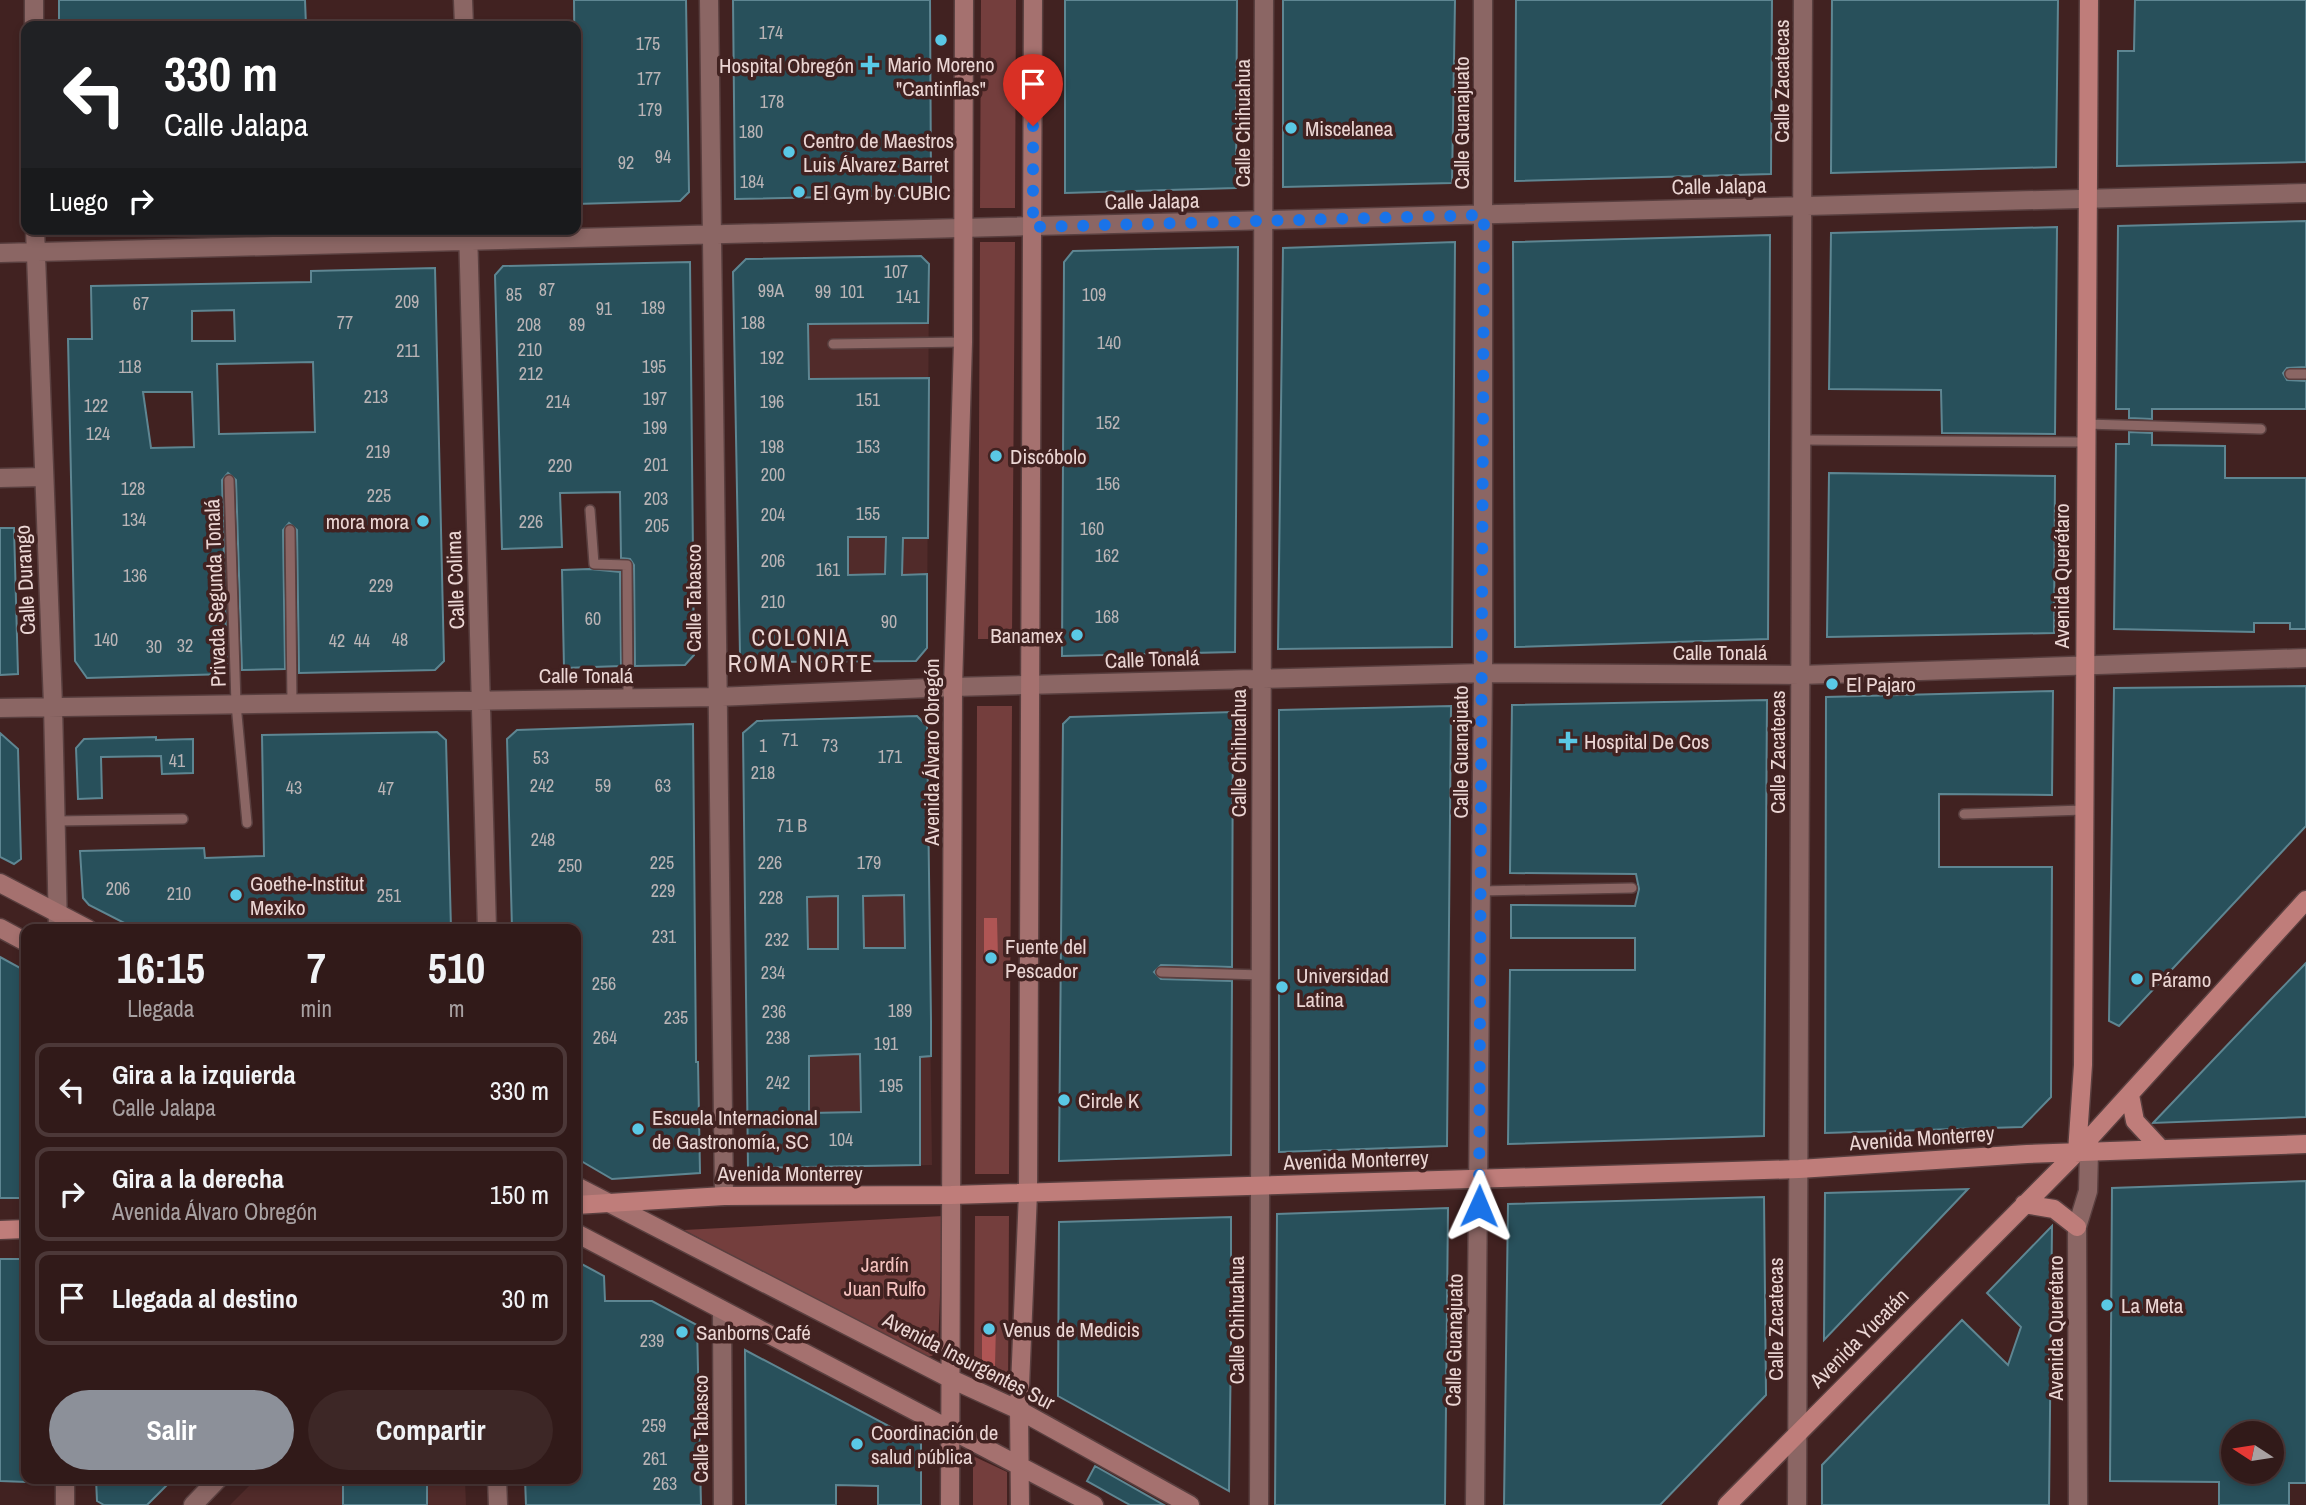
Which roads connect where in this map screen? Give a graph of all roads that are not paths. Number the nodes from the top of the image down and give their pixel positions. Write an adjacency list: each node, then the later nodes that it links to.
1 (34, 0): 10 (street)
2 (463, 0): 11 (street)
3 (709, 0): 21 (street, Calle Tabasco)
4 (964, 0): 18 (main road, Avenida Álvaro Obregón)
5 (1033, 0): 17 (main road)
6 (1264, 0): 16 (street, Calle Chihuahua)
7 (1483, 0): 15 (street, Calle Guanajuato)
8 (1803, 0): 14 (street, Calle Zacatecas)
9 (2089, 0): 13 (main road, Avenida Querétaro)
10 (34, 21)
11 (464, 21)
12 (2306, 194): 13 (street, Calle Jalapa)
13 (2087, 198): 14 (street, Calle Jalapa); 29 (main road, Avenida Querétaro)
14 (1803, 207): 15 (street, Calle Jalapa); 30 (street, Calle Zacatecas)
15 (1484, 215): 16 (street, Calle Jalapa); 38 (street, Calle Guanajuato)
16 (1265, 221): 17 (street, Calle Jalapa); 40 (street, Calle Chihuahua)
17 (1033, 227): 18 (street, Calle Jalapa); 41 (main road)
18 (963, 230): 21 (street, Calle Jalapa); 24 (main road, Avenida Álvaro Obregón)
19 (35, 235): 22 (street, Calle Durango)
20 (468, 236): 21 (street, Calle Jalapa); 22 (street, Calle Jalapa); 45 (street, Calle Colima)
21 (713, 236): 43 (street, Calle Tabasco)
22 (35, 252): 23 (street, Calle Jalapa); 31 (street, Calle Durango)
23 (0, 253)
24 (963, 342): 25 (lane); 42 (main road, Avenida Álvaro Obregón)
25 (833, 344)
26 (2290, 374): 27 (lane)
27 (2306, 374)
28 (2261, 429): 29 (lane)
29 (2085, 433): 30 (lane); 37 (main road, Avenida Querétaro)
30 (1802, 440): 39 (street, Calle Zacatecas)
31 (43, 477): 32 (street); 48 (street, Calle Durango)
32 (0, 478)
33 (229, 480): 47 (lane, Privada Segunda Tonalá)
34 (590, 510): 44 (lane)
35 (290, 530): 46 (lane)
36 (2306, 658): 37 (street, Calle Tonalá)
37 (2083, 664): 39 (street, Calle Tonalá); 50 (main road, Avenida Querétaro)
38 (1483, 673): 39 (street, Calle Tonalá); 40 (street, Calle Tonalá); 57 (street, Calle Guanajuato)
39 (1800, 675): 69 (street, Calle Zacatecas)
40 (1261, 678): 41 (street, Calle Tonalá); 64 (street, Calle Chihuahua)
41 (1029, 686): 42 (street, Calle Tonalá); 73 (main road)
42 (953, 687): 43 (street, Calle Tonalá); 74 (main road, Avenida Álvaro Obregón)
43 (716, 697): 44 (street, Calle Tonalá); 75 (street, Calle Tabasco)
44 (628, 698): 45 (street, Calle Tonalá)
45 (481, 699): 46 (street, Calle Tonalá); 60 (street, Calle Colima)
46 (292, 703): 47 (street, Calle Tonalá)
47 (236, 704): 48 (street, Calle Tonalá); 54 (lane, Privada Segunda Tonalá)
48 (53, 705): 49 (street, Calle Tonalá); 53 (street, Calle Durango)
49 (0, 708)
50 (2083, 810): 51 (lane); 68 (main road, Avenida Querétaro)
51 (1964, 814)
52 (183, 819): 53 (lane)
53 (56, 821): 59 (street, Calle Durango)
54 (247, 823)
55 (0, 883): 59 (main road)
56 (1632, 888): 57 (lane)
57 (1481, 891): 70 (street, Calle Guanajuato)
58 (2306, 900): 65 (main road)
59 (58, 921)
60 (487, 924)
61 (0, 928): 62 (main road)
62 (21, 939)
63 (1161, 972): 64 (lane)
64 (1261, 975): 71 (street, Calle Chihuahua)
65 (2130, 1095): 67 (main road); 68 (main road)
66 (2306, 1144): 67 (main road, Avenida Monterrey)
67 (2161, 1149): 68 (main road, Avenida Monterrey)
68 (2083, 1152): 69 (main road, Avenida Monterrey); 77 (main road, Avenida Yucatán); 79 (street, Avenida Querétaro)
69 (1799, 1169): 70 (main road, Avenida Monterrey); 87 (street, Calle Zacatecas)
70 (1479, 1179): 71 (main road, Avenida Monterrey); 101 (street, Calle Guanajuato)
71 (1259, 1185): 73 (main road, Avenida Monterrey); 100 (street, Calle Chihuahua)
72 (581, 1189): 76 (main road, Avenida Insurgentes Sur)
73 (1028, 1193): 74 (main road, Avenida Monterrey); 85 (main road)
74 (951, 1195): 75 (main road, Avenida Monterrey); 84 (main road, Avenida Álvaro Obregón)
75 (724, 1196): 76 (main road, Avenida Monterrey)
76 (608, 1203): 78 (main road, Avenida Monterrey); 84 (main road, Avenida Insurgentes Sur)
77 (2024, 1204): 79 (main road); 87 (main road, Avenida Yucatán)
78 (581, 1205)
79 (2077, 1227): 104 (street, Avenida Querétaro)
80 (21, 1229): 81 (main road)
81 (0, 1230)
82 (581, 1236): 83 (main road)
83 (722, 1310): 86 (main road); 95 (street, Calle Tabasco)
84 (949, 1378): 85 (main road, Avenida Insurgentes Sur); 86 (main road, Avenida Álvaro Obregón)
85 (1019, 1410): 88 (main road); 99 (main road, Avenida Insurgentes Sur)
86 (950, 1430): 88 (main road); 96 (main road, Avenida Álvaro Obregón)
87 (1798, 1432): 102 (main road, Avenida Yucatán); 103 (street, Calle Zacatecas)
88 (1019, 1464): 97 (main road); 98 (main road)
89 (65, 1484): 92 (street)
90 (213, 1484): 93 (street)
91 (497, 1484): 94 (street)
92 (65, 1505)
93 (193, 1505)
94 (498, 1505)
95 (723, 1505)
96 (950, 1505)
97 (1020, 1505)
98 (1094, 1505)
99 (1191, 1505)
100 (1259, 1505)
101 (1475, 1505)
102 (1727, 1505)
103 (1797, 1505)
104 (2078, 1505)

